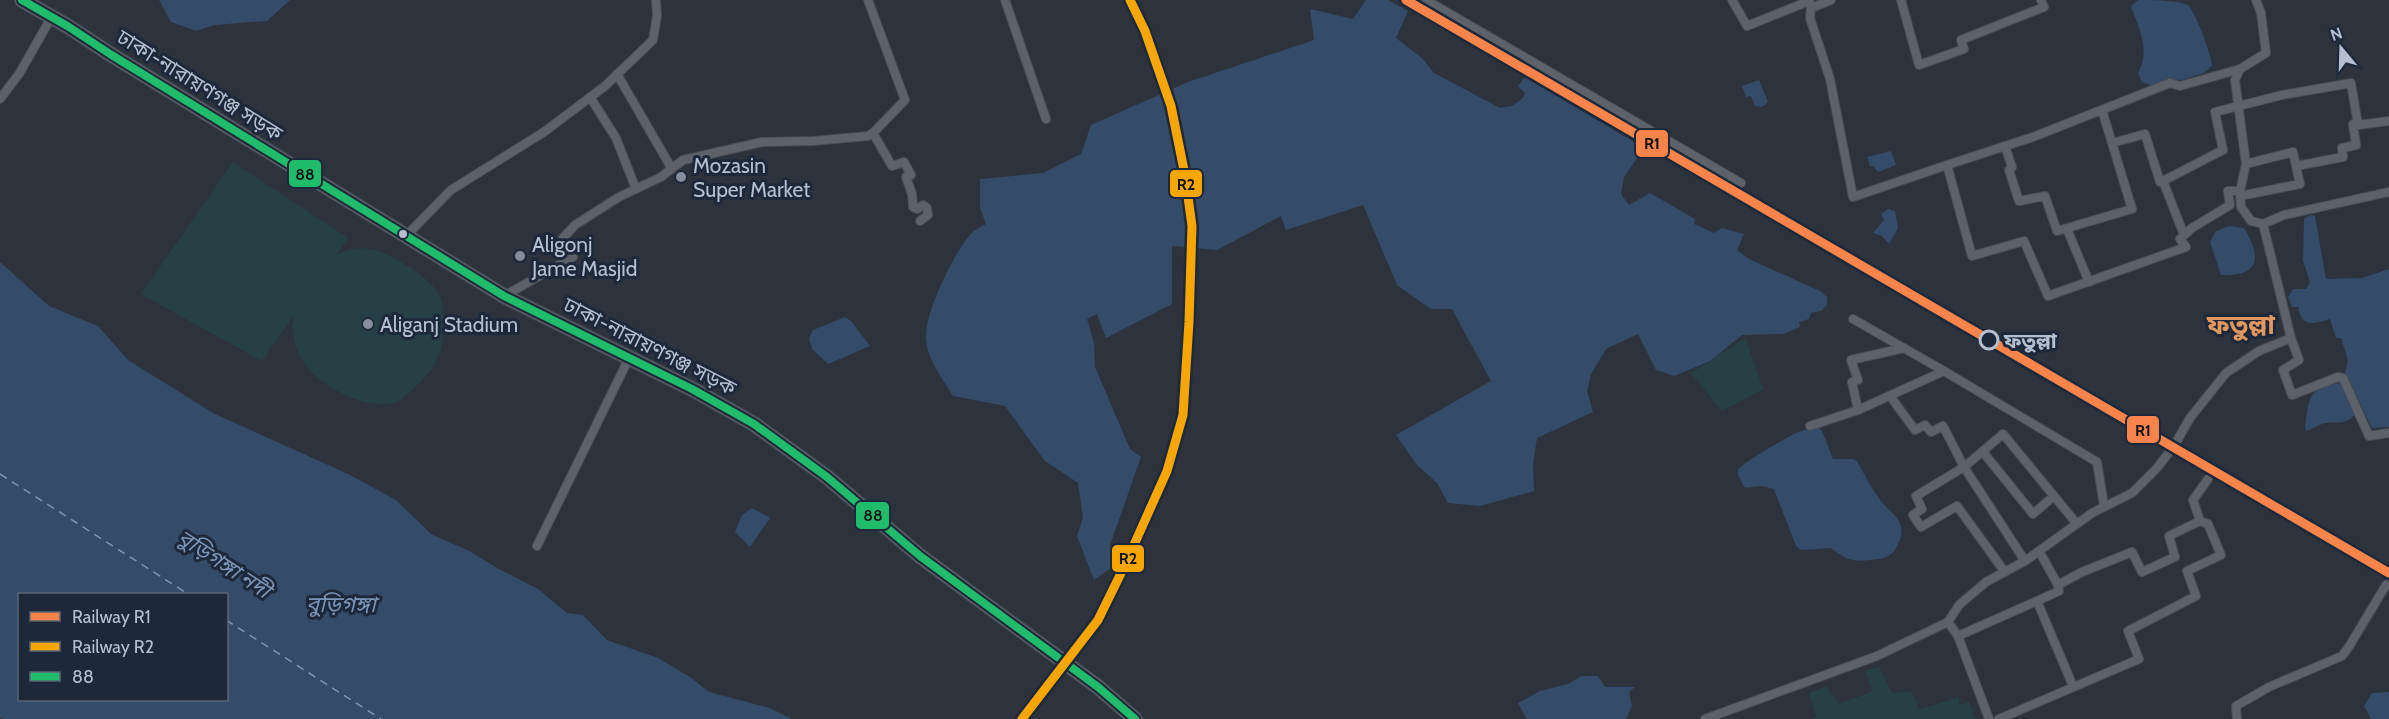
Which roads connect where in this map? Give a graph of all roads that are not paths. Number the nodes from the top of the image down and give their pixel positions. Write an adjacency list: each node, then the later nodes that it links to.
1 (21, 0): 12 (highway, ঢাকা-নারায়ণগঞ্জ সড়ক)
2 (656, 0): 14 (street)
3 (868, 0): 22 (street)
4 (1005, 0): 19 (street)
5 (1426, 0): 30 (street)
6 (1732, 0): 11 (street)
7 (1831, 0): 11 (street)
8 (1901, 0): 9 (street)
9 (2041, 0)
10 (2256, 0): 13 (street)
11 (1810, 3): 26 (street)
12 (51, 18): 16 (street); 37 (highway, ঢাকা-নারায়ণগঞ্জ সড়ক)
13 (2240, 69): 17 (street); 18 (street)
14 (617, 74): 15 (street); 28 (street)
15 (590, 97): 31 (street); 37 (street)
16 (0, 99)
17 (2240, 106): 20 (street); 25 (street); 29 (street)
18 (2102, 110): 23 (street); 24 (street)
19 (1046, 119)
20 (2357, 122): 21 (street); 27 (street)
21 (2389, 122)
22 (873, 133): 28 (street); 34 (street)
23 (2112, 143): 29 (street); 36 (street)
24 (2005, 146): 26 (street); 36 (street)
25 (2246, 164): 27 (street); 33 (street)
26 (1947, 165): 39 (street)
27 (2296, 166): 33 (street)
28 (672, 169): 31 (street)
29 (2163, 180): 38 (street)
30 (1741, 183)
31 (636, 189): 40 (street)
32 (2389, 192): 35 (street)
33 (2240, 193): 35 (street); 38 (street)
34 (920, 220)
35 (2263, 224): 42 (street)
36 (2067, 229): 39 (street)
37 (407, 236): 40 (highway, ঢাকা-নারায়ণগঞ্জ সড়ক)
38 (2184, 236): 39 (street)
39 (2088, 282)
40 (504, 296): 44 (highway, ঢাকা-নারায়ণগঞ্জ সড়ক)
41 (1853, 319): 43 (street)
42 (2291, 338): 49 (street); 54 (street)
43 (1904, 348): 45 (street); 47 (street)
44 (629, 358): 57 (street); 67 (highway, ঢাকা-নারায়ণগঞ্জ সড়ক)
45 (1944, 371): 46 (street); 54 (street)
46 (1890, 396): 47 (street); 51 (street)
47 (1858, 410): 48 (street)
48 (1810, 426)
49 (2389, 434)
50 (1983, 452): 51 (street); 53 (street); 53 (street)
51 (1964, 467): 59 (street); 60 (street)
52 (2208, 479): 55 (street)
53 (2054, 496): 56 (street)
54 (2104, 506): 56 (street)
55 (2200, 521): 61 (street); 66 (street)
56 (2077, 524): 58 (street)
57 (537, 546)
58 (2039, 551): 59 (street); 61 (street)
59 (2025, 561): 60 (street)
60 (2005, 572): 64 (street)
61 (2058, 585): 63 (street)
62 (2386, 585): 71 (street)
63 (2037, 601): 65 (street); 66 (street)
64 (1948, 622): 65 (street); 68 (street)
65 (1958, 636): 69 (street)
66 (2073, 686): 70 (street)
67 (1135, 719)
68 (1705, 719)
69 (1989, 719)
70 (1999, 719)
71 (2237, 719)

